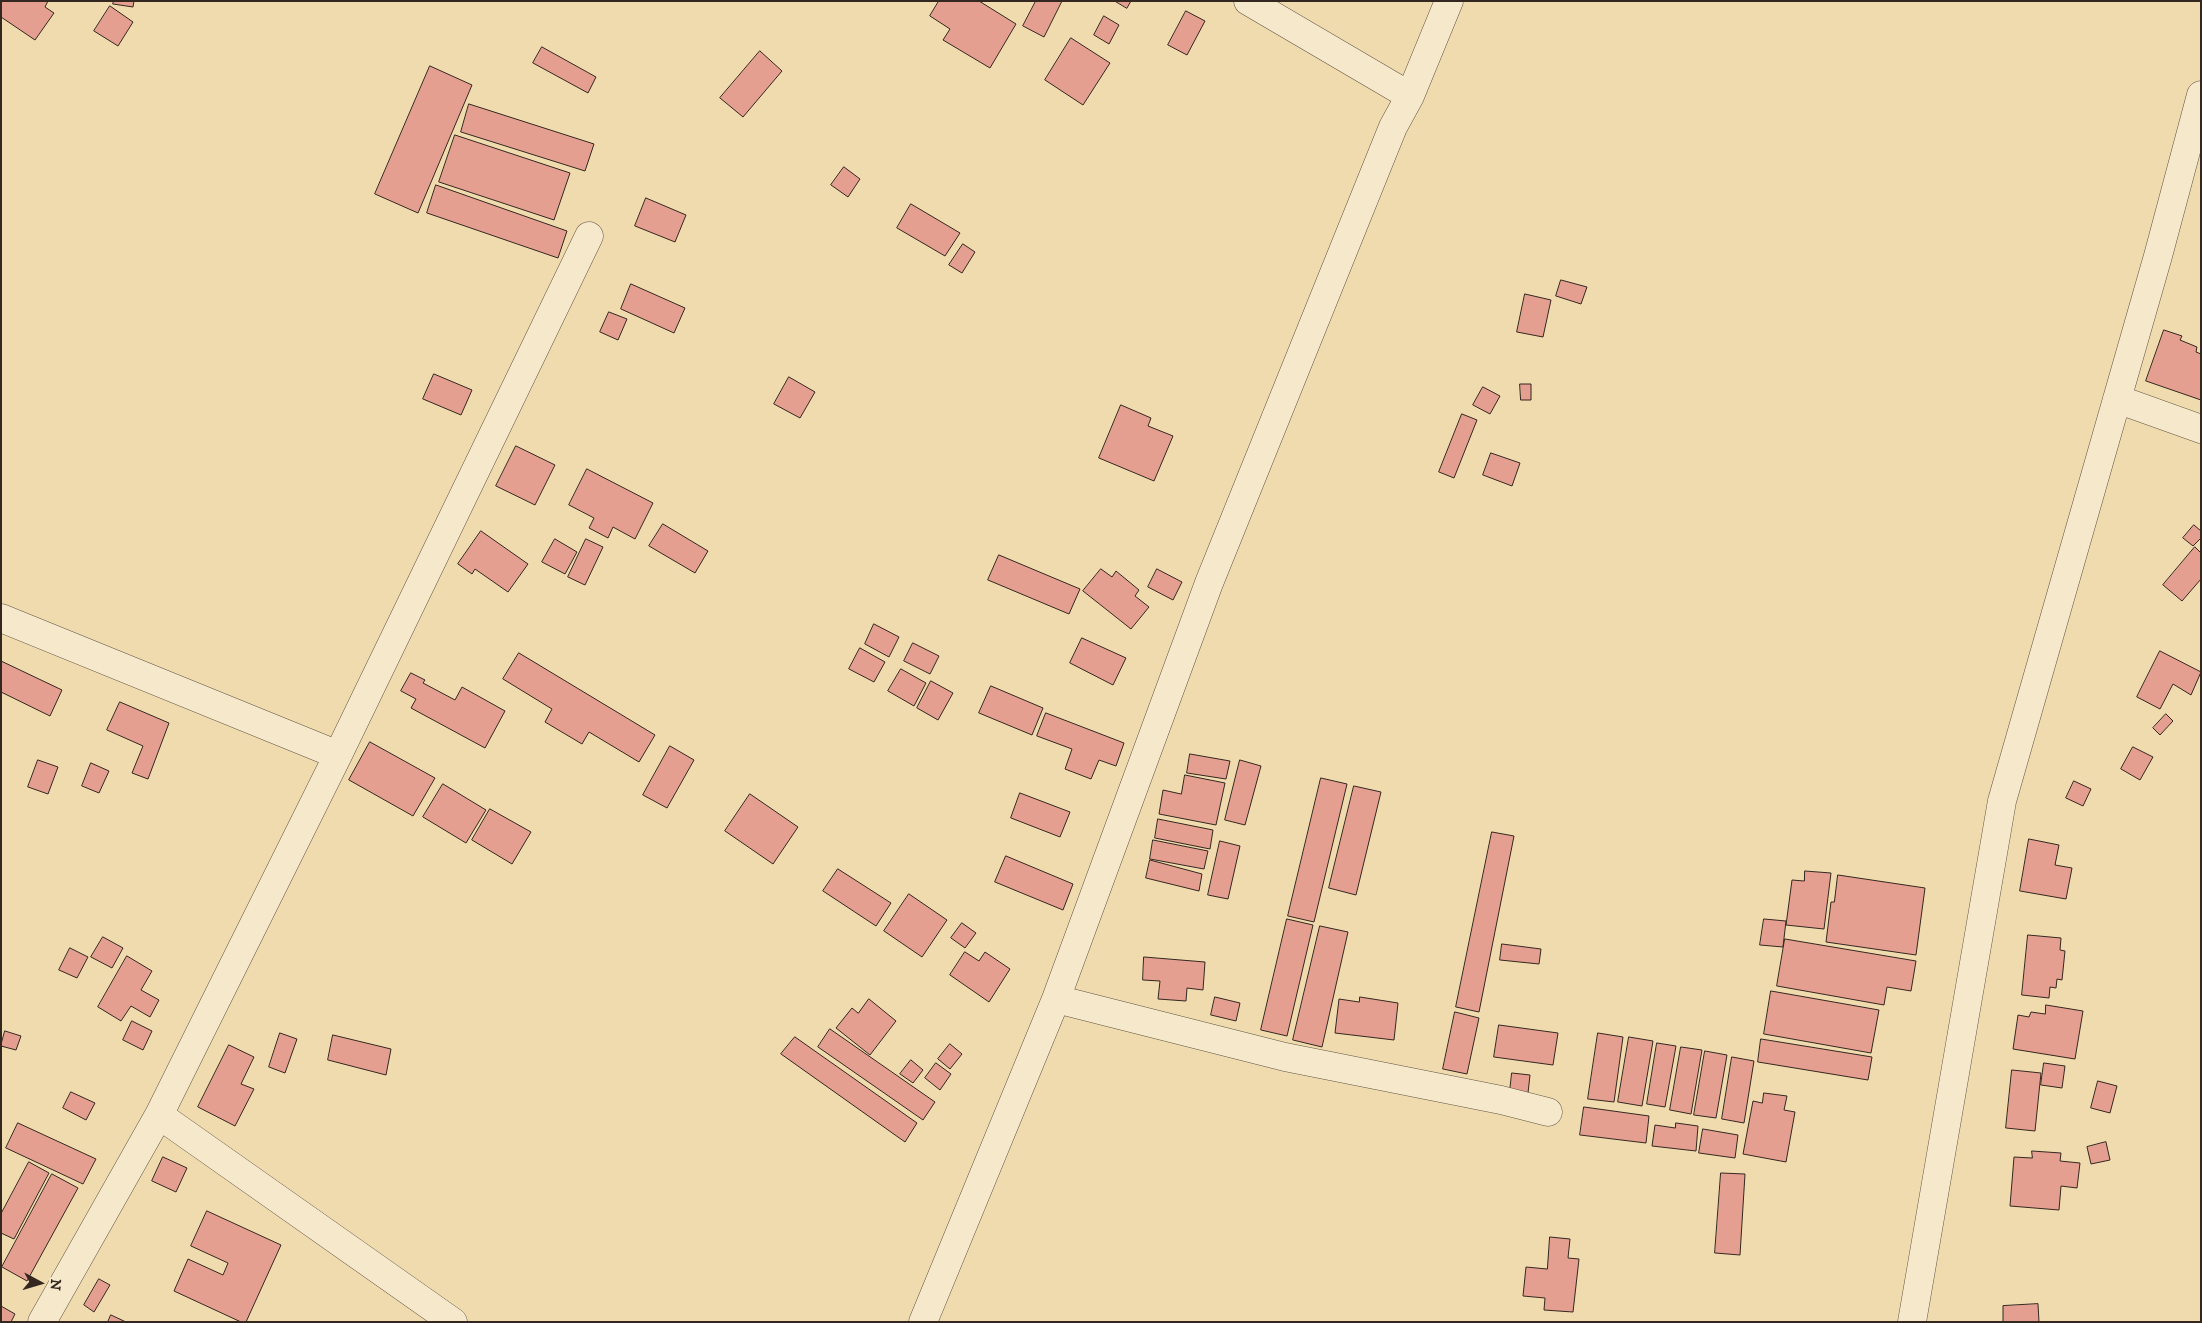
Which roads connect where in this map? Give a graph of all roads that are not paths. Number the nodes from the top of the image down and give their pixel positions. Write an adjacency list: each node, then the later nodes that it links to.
1 (1248, 1): 4 (street)
2 (1450, 1): 4 (street)
3 (2201, 95): 5 (street)
4 (1410, 96): 11 (street)
5 (2193, 152): 7 (street)
6 (589, 236): 10 (street)
7 (2117, 399): 8 (street); 17 (street)
8 (2201, 429)
9 (1, 618): 10 (street)
10 (338, 755): 13 (street)
11 (1056, 999): 12 (street); 16 (street)
12 (1548, 1112)
13 (159, 1114): 14 (street); 15 (street)
14 (42, 1322)
15 (453, 1322)
16 (923, 1322)
17 (1912, 1322)

